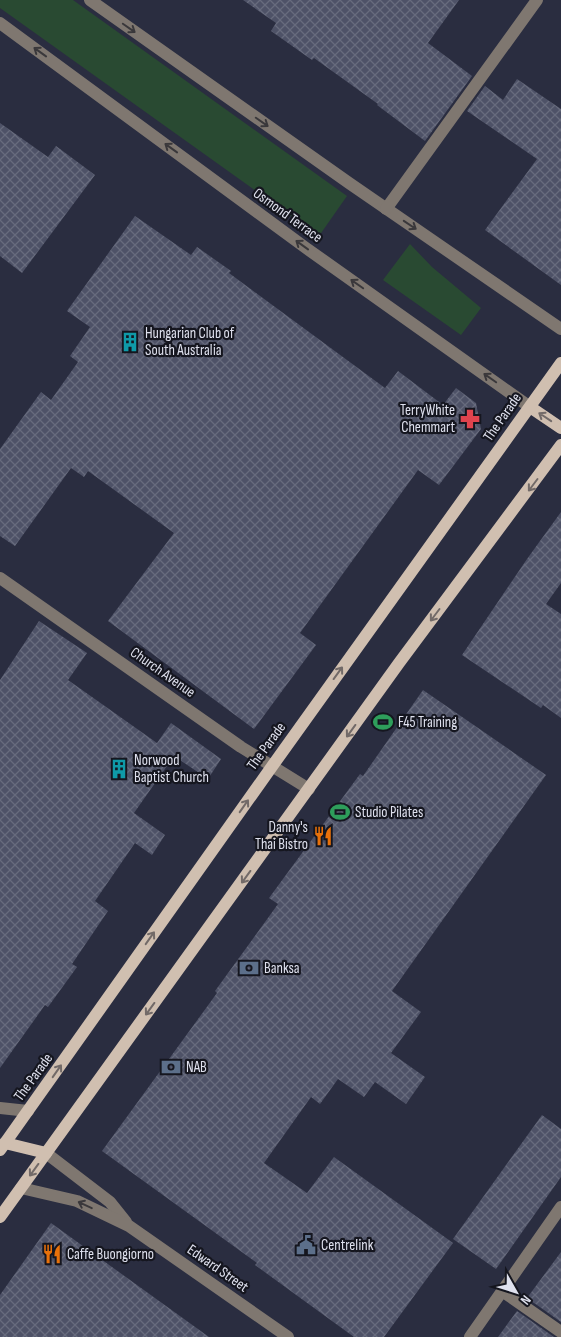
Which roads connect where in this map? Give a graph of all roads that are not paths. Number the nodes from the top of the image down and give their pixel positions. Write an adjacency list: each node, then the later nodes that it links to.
1 (90, 0): 4 (street, one-way to 4)
2 (536, 0): 4 (street)
3 (0, 22): 7 (street, Osmond Terrace, one-way to 3)
4 (386, 209): 5 (street, one-way to 5)
5 (561, 330)
6 (561, 363): 7 (main road, The Parade)
7 (530, 407): 8 (main road, Osmond Terrace, one-way to 7); 11 (main road, The Parade, one-way to 7)
8 (561, 428)
9 (561, 445): 12 (main road, one-way to 12)
10 (0, 578): 11 (street, Church Avenue)
11 (272, 765): 12 (street, Church Avenue); 14 (main road, The Parade, one-way to 11)
12 (310, 789): 16 (main road, one-way to 16)
13 (0, 1108): 14 (street)
14 (28, 1111): 15 (main road, The Parade)
15 (2, 1144): 16 (main road)
16 (46, 1153): 17 (main road, one-way to 17); 20 (street, Edward Street)
17 (21, 1188): 19 (main road); 20 (street, Edward Street, one-way to 17)
18 (561, 1207): 21 (street)
19 (0, 1218)
20 (129, 1226): 23 (street, Edward Street)
21 (502, 1291): 22 (street); 24 (street)
22 (561, 1332)
23 (288, 1337)
24 (470, 1337)

